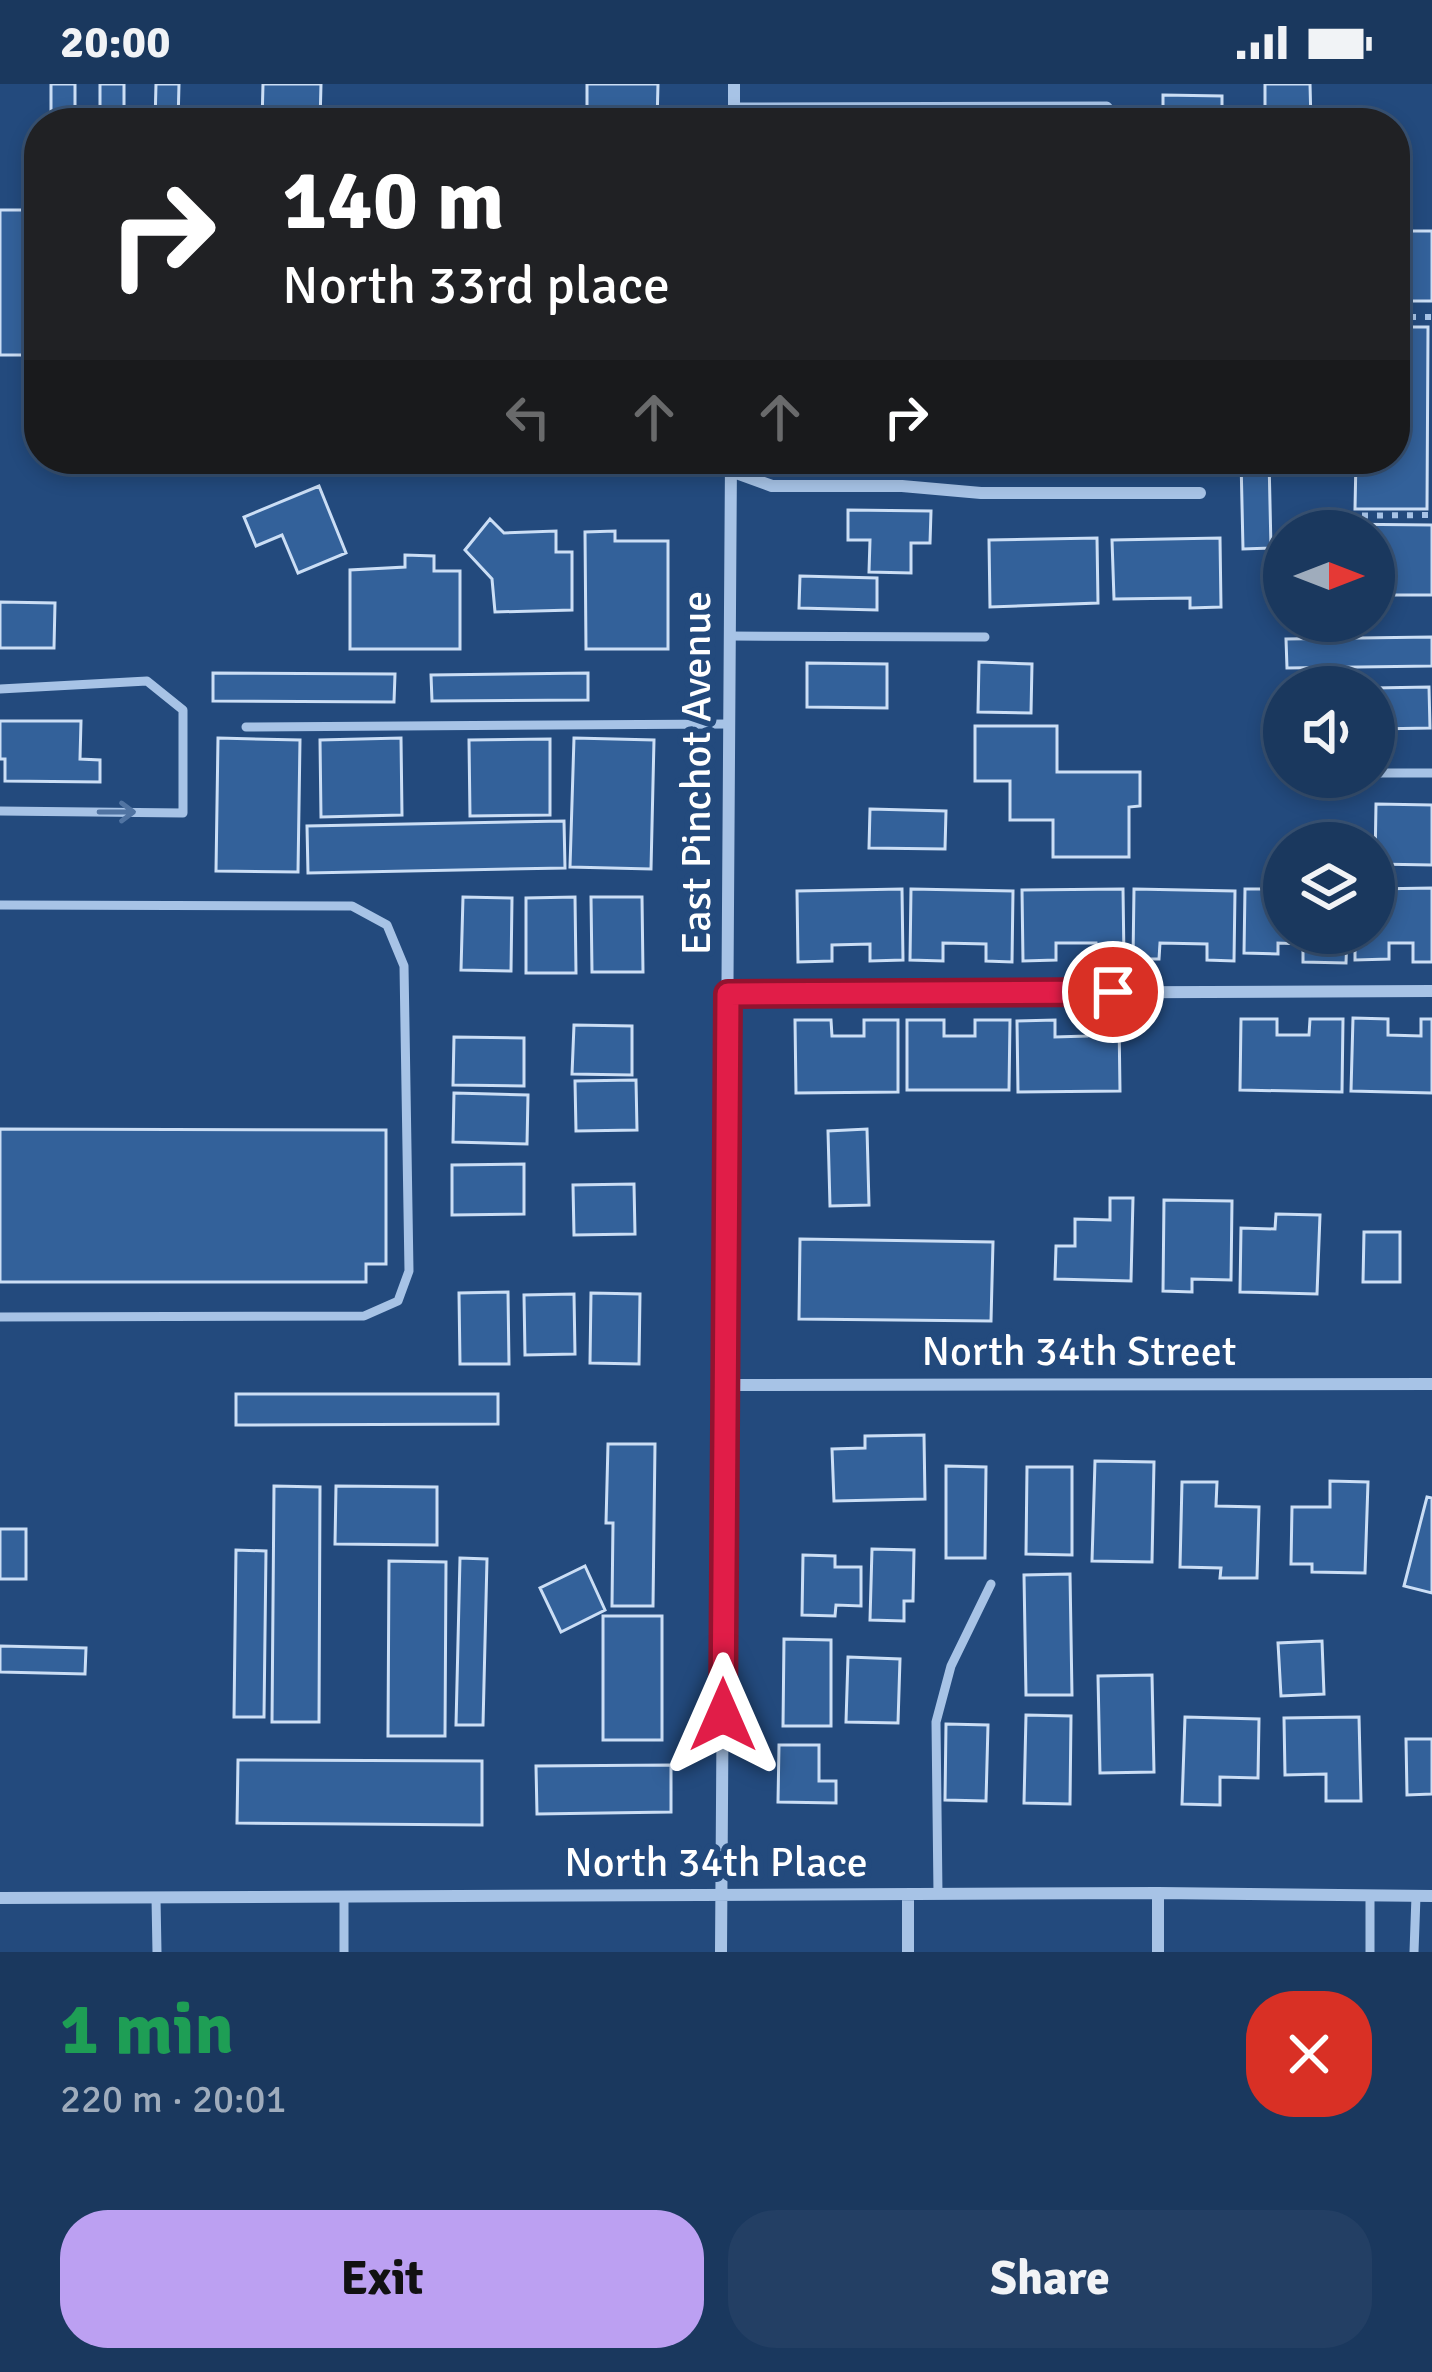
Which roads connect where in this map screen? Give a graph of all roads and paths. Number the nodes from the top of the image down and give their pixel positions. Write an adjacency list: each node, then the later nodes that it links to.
1 (734, 84): 2 (street)
2 (734, 107): 3 (lane)
3 (1109, 108)
4 (731, 474): 9 (street, East Pinchot Avenue)
5 (749, 474): 6 (street)
6 (1200, 493)
7 (1395, 515): 8 (path)
8 (1432, 515)
9 (730, 636): 10 (lane); 12 (street, East Pinchot Avenue)
10 (985, 637)
11 (0, 689): 16 (lane, one-way to 11)
12 (729, 724): 13 (lane); 19 (street, East Pinchot Avenue)
13 (246, 728)
14 (1395, 773): 15 (lane)
15 (1432, 773)
16 (0, 811)
17 (0, 905): 20 (lane)
18 (1432, 991): 19 (street)
19 (728, 994): 22 (street, East Pinchot Avenue)
20 (0, 1317)
21 (1432, 1384): 22 (street, North 34th Street)
22 (725, 1385): 28 (street, East Pinchot Avenue)
23 (991, 1584): 26 (lane)
24 (1158, 1893): 26 (street, North 34th Place); 27 (street, North 34th Place); 38 (street)
25 (908, 1894): 26 (street, North 34th Place); 28 (street, North 34th Place); 37 (street)
26 (938, 1894)
27 (1370, 1895): 29 (street, North 34th Place); 39 (lane)
28 (722, 1896): 31 (street, North 34th Place); 36 (street, East Pinchot Avenue)
29 (1416, 1896): 30 (street, North 34th Place); 40 (lane)
30 (1432, 1896)
31 (344, 1897): 33 (street, North 34th Place); 35 (lane)
32 (0, 1898): 33 (street, North 34th Place)
33 (156, 1898): 34 (lane)
34 (157, 1952)
35 (344, 1952)
36 (721, 1952)
37 (908, 1952)
38 (1158, 1952)
39 (1370, 1952)
40 (1414, 1952)

